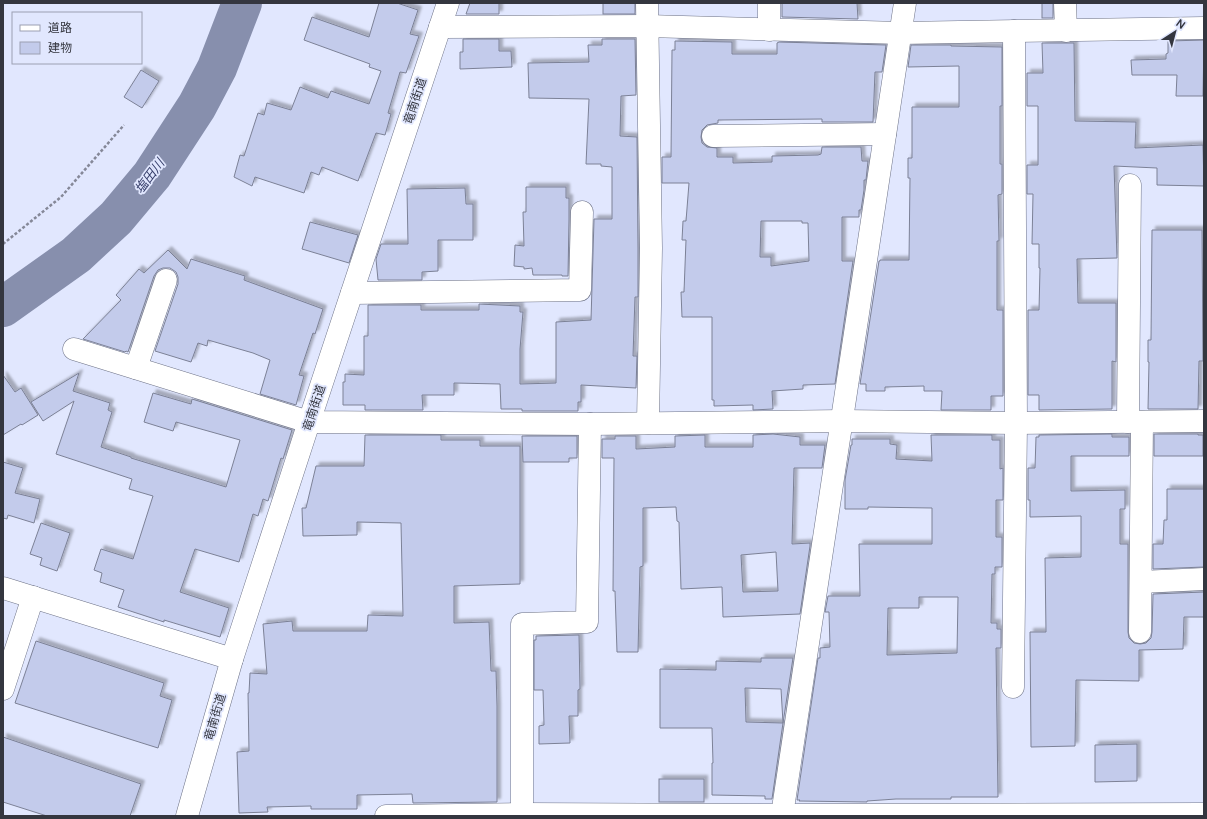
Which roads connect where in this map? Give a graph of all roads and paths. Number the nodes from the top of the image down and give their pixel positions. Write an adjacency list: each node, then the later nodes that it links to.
1 (448, 3): 7 (street, 竜南街道)
2 (647, 3): 6 (street)
3 (769, 3): 9 (street)
4 (905, 3): 12 (street)
5 (1066, 3): 10 (street)
6 (647, 26): 7 (street); 9 (street); 27 (street)
7 (440, 27): 20 (street, 竜南街道)
8 (1204, 28): 10 (street)
9 (769, 30): 12 (street)
10 (1066, 31): 11 (street)
11 (1014, 32): 12 (street); 28 (street)
12 (901, 33): 14 (street)
13 (124, 125): 18 (path)
14 (885, 134): 15 (street); 23 (street)
15 (713, 136)
16 (1130, 185): 26 (street)
17 (582, 212): 20 (street)
18 (3, 244)
19 (166, 280): 22 (street)
20 (352, 293): 25 (street, 竜南街道)
21 (74, 348): 22 (street)
22 (136, 368): 25 (street)
23 (842, 421): 27 (street); 28 (street); 46 (street)
24 (1204, 421): 26 (street)
25 (309, 422): 29 (street); 35 (street, 竜南街道)
26 (1135, 422): 28 (street); 31 (street)
27 (648, 423): 29 (street)
28 (1016, 423): 36 (street)
29 (590, 424): 38 (street)
30 (1204, 579): 31 (street)
31 (1141, 582): 34 (street)
32 (3, 588): 33 (street)
33 (33, 597): 35 (street); 37 (street)
34 (1140, 632)
35 (232, 659): 43 (street, 竜南街道)
36 (1013, 687)
37 (3, 689)
38 (522, 814): 45 (street); 46 (street)
39 (1204, 814): 42 (street)
40 (949, 815): 41 (street); 47 (street)
41 (1063, 815): 42 (street)
42 (1158, 815)
43 (187, 816)
44 (386, 816): 45 (street)
45 (461, 816)
46 (782, 816): 47 (street)
47 (820, 816)

